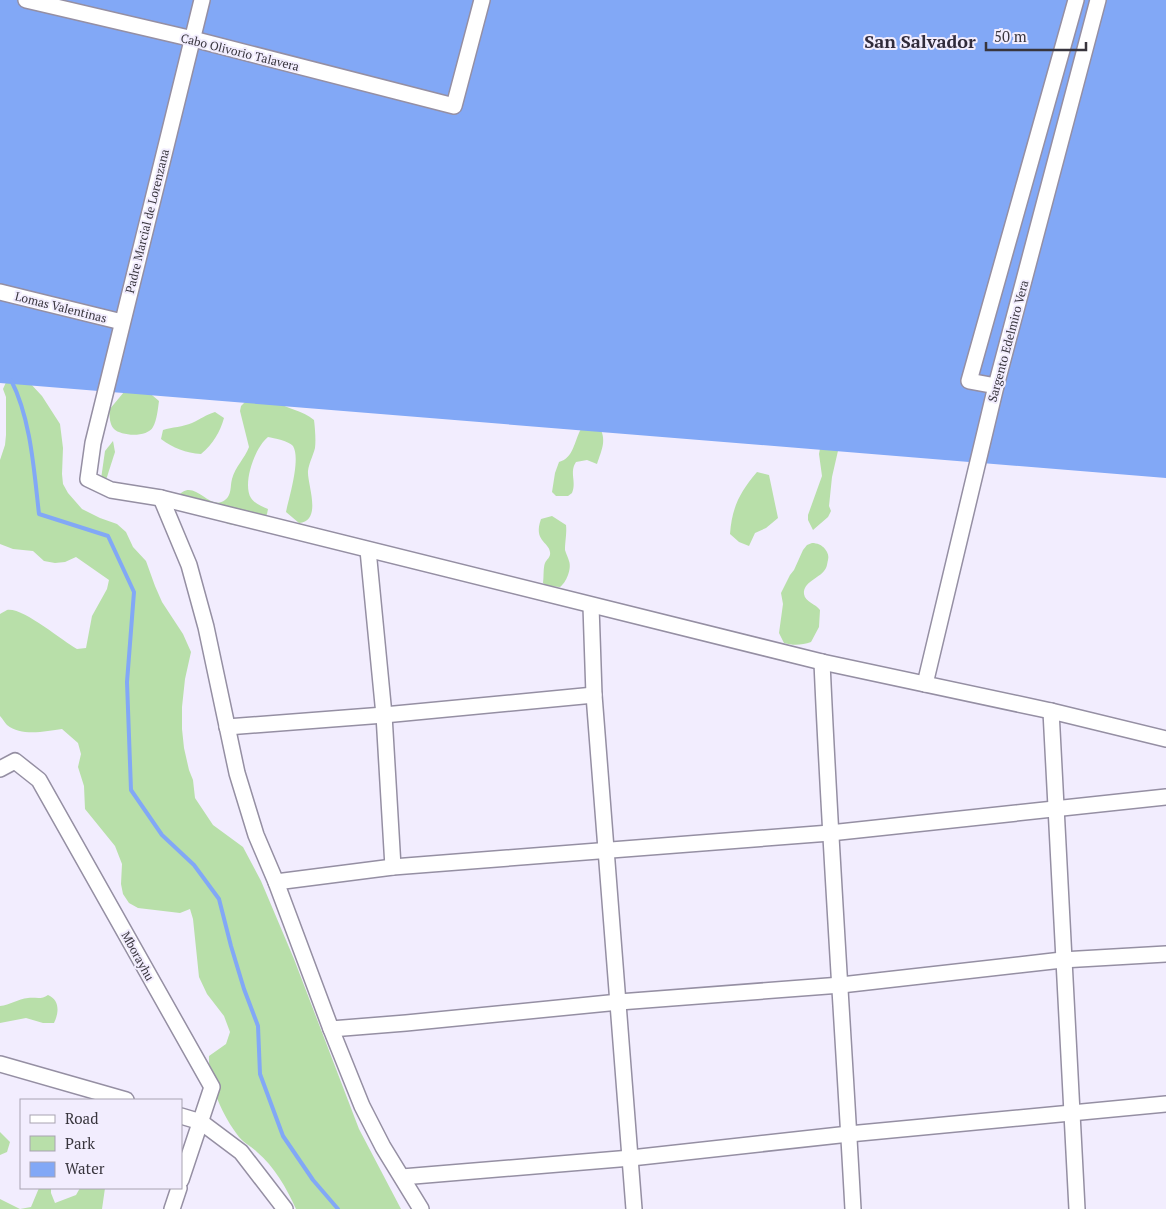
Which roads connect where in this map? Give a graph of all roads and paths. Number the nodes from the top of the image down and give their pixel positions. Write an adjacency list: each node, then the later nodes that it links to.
1 (26, 0): 6 (street, Cabo Olivorio Talavera)
2 (202, 0): 6 (street, Padre Marcial de Lorenzana)
3 (482, 0): 6 (street, Cabo Olivorio Talavera)
4 (1076, 0): 9 (street, Sargento Edelmiro Vera)
5 (1098, 0): 9 (street, Sargento Edelmiro Vera)
6 (193, 39): 8 (street, Padre Marcial de Lorenzana)
7 (0, 292): 8 (street, Lomas Valentinas)
8 (122, 322): 10 (street, Padre Marcial de Lorenzana)
9 (996, 386): 14 (street, Sargento Edelmiro Vera)
10 (161, 498): 11 (street); 18 (street)
11 (368, 550): 12 (street); 17 (street)
12 (591, 606): 13 (street); 15 (street)
13 (822, 662): 14 (street); 23 (street)
14 (925, 684): 16 (street)
15 (594, 695): 17 (street); 24 (street)
16 (1051, 711): 19 (street); 22 (street)
17 (384, 715): 18 (street); 25 (street)
18 (227, 727): 26 (street)
19 (1166, 739)
20 (0, 769): 37 (street, Mborayhu)
21 (1166, 798): 22 (street)
22 (1055, 808): 23 (street); 28 (street)
23 (830, 833): 24 (street); 29 (street)
24 (606, 850): 25 (street); 30 (street)
25 (393, 867): 26 (street)
26 (276, 882): 31 (street)
27 (1166, 954): 28 (street)
28 (1062, 960): 29 (street); 35 (street)
29 (841, 985): 30 (street); 38 (street)
30 (619, 1002): 31 (street); 39 (street)
31 (331, 1029): 41 (street)
32 (0, 1064): 33 (street)
33 (122, 1099)
34 (1166, 1104): 35 (street)
35 (1072, 1112): 38 (street); 48 (street)
36 (182, 1116): 37 (street)
37 (201, 1122): 40 (street, Mborayhu); 44 (street)
38 (849, 1134): 39 (street); 47 (street)
39 (631, 1158): 41 (street); 46 (street)
40 (182, 1177)
41 (402, 1177): 45 (street)
42 (179, 1189): 43 (street)
43 (172, 1209)
44 (285, 1209)
45 (421, 1209)
46 (634, 1209)
47 (853, 1209)
48 (1076, 1209)

